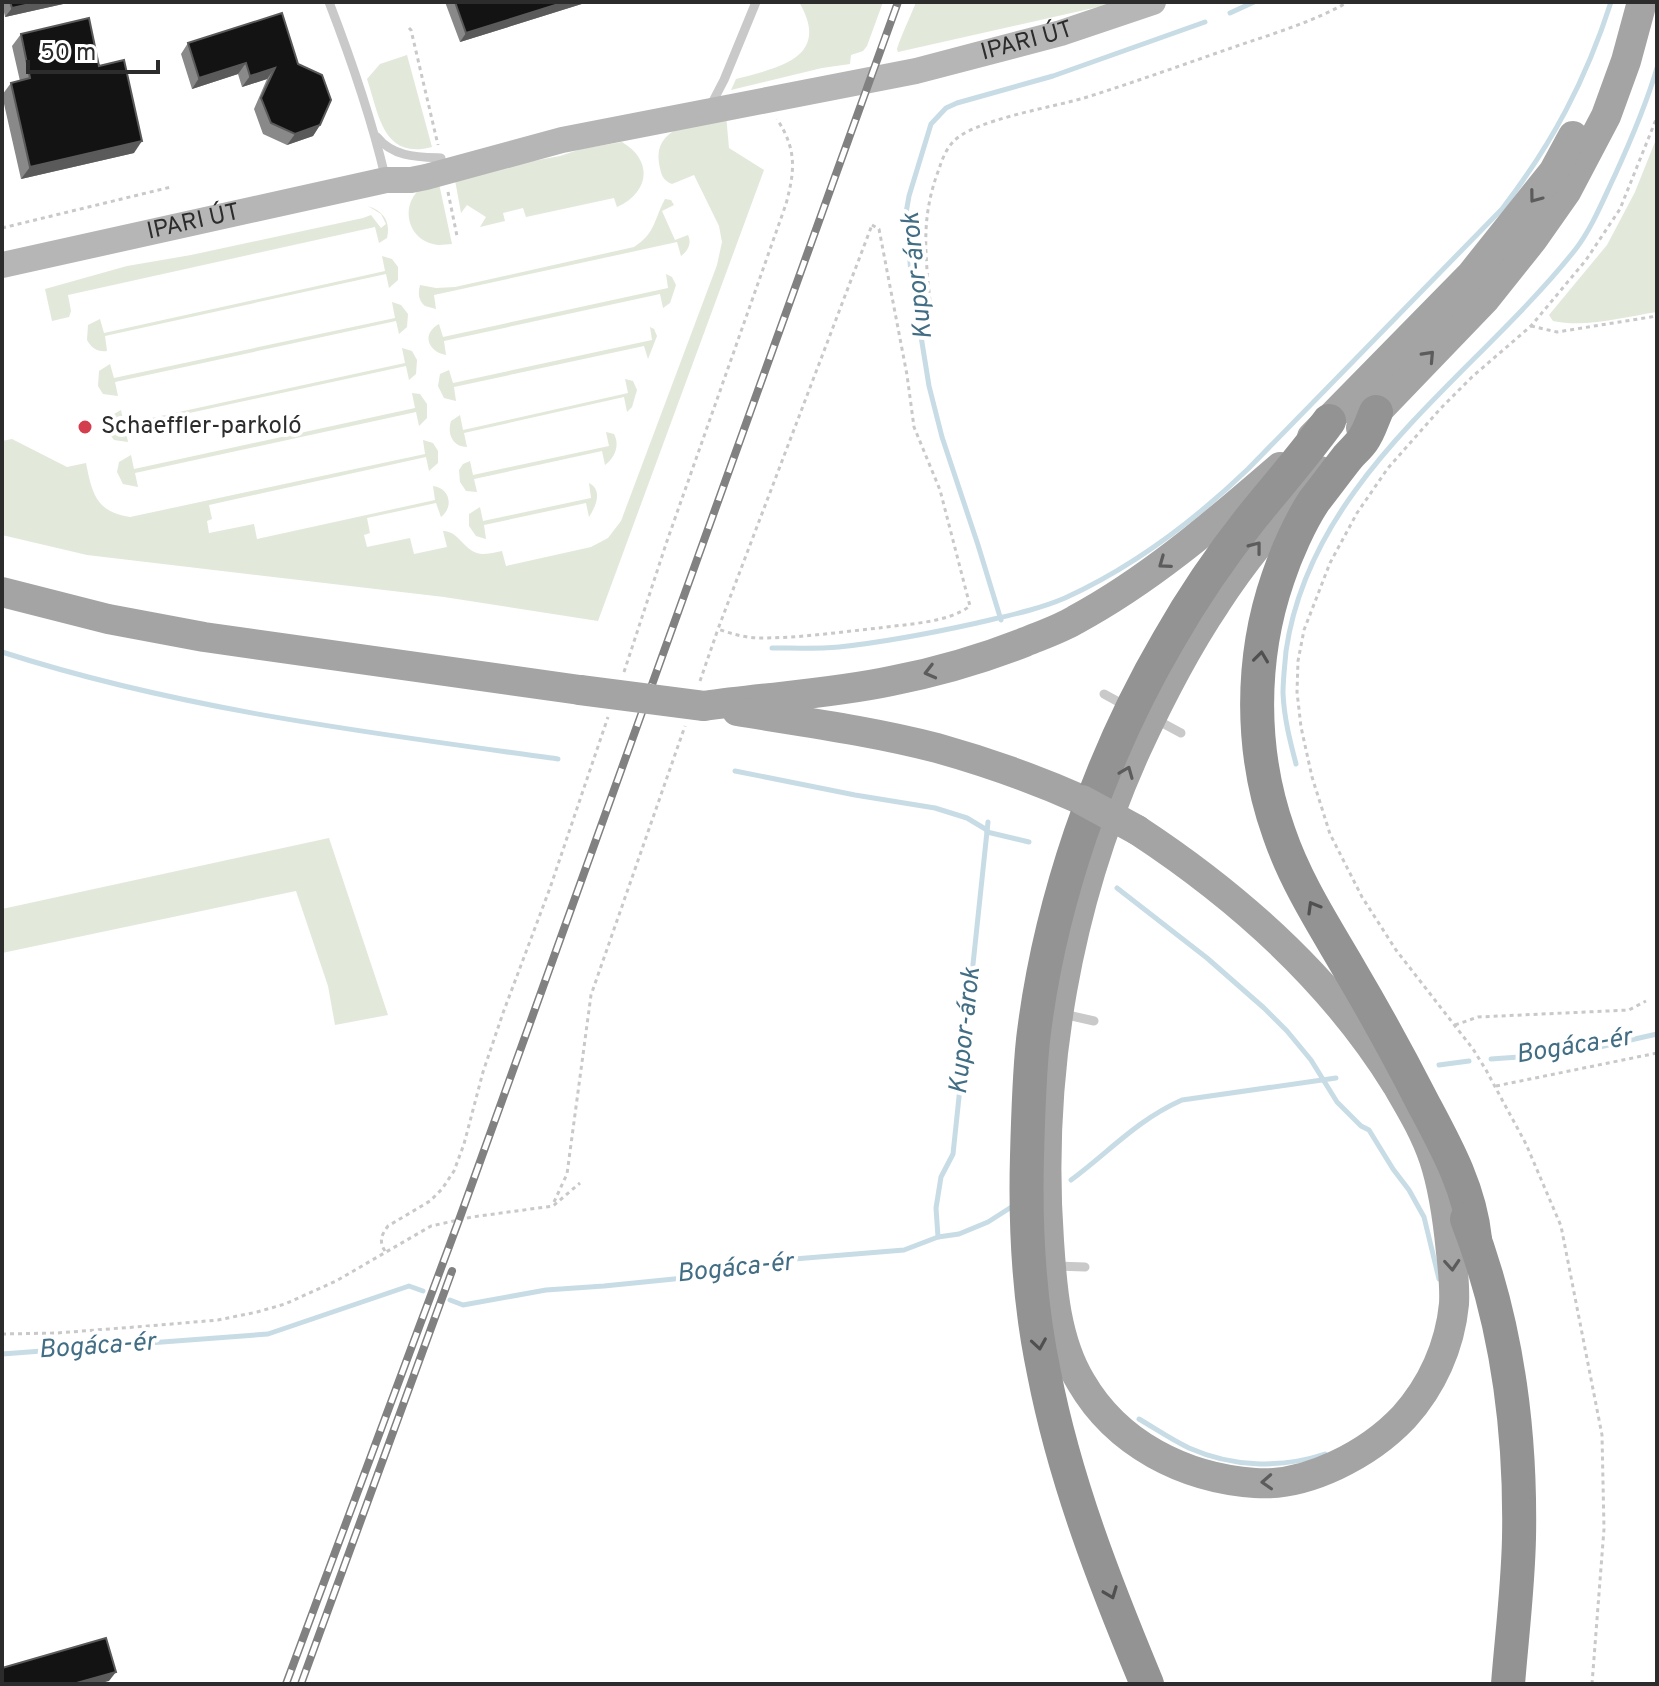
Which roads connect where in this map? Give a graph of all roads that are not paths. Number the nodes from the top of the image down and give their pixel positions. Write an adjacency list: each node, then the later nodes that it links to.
1 (329, 2): 8 (lane)
2 (756, 2): 6 (lane)
3 (1630, 2): 14 (main road, one-way to 14)
4 (1642, 2): 13 (main road, one-way to 4)
5 (1147, 4): 6 (street, IPARI ÚT); 7 (street, IPARI ÚT)
6 (711, 105): 7 (street, IPARI ÚT)
7 (642, 123): 9 (street, IPARI ÚT)
8 (372, 126): 10 (lane); 11 (lane)
9 (562, 140): 10 (street, IPARI ÚT); 11 (street, IPARI ÚT)
10 (439, 152): 11 (street, IPARI ÚT)
11 (386, 180): 12 (street, IPARI ÚT)
12 (2, 265)
13 (1376, 412): 17 (main road, one-way to 13); 22 (highway, one-way to 13)
14 (1329, 421): 16 (main road, one-way to 16); 17 (highway)
15 (2, 592): 16 (main road, bridge)
16 (737, 706): 21 (main road, bridge)
17 (1130, 707): 18 (lane); 19 (main road, one-way to 17); 25 (highway, one-way to 25)
18 (1181, 733)
19 (1059, 1013): 20 (lane); 23 (main road)
20 (1094, 1021)
21 (1420, 1123): 22 (highway); 23 (main road, one-way to 23)
22 (1475, 1239): 26 (highway)
23 (1050, 1266): 24 (lane)
24 (1085, 1267)
25 (1147, 1684)
26 (1508, 1684)

